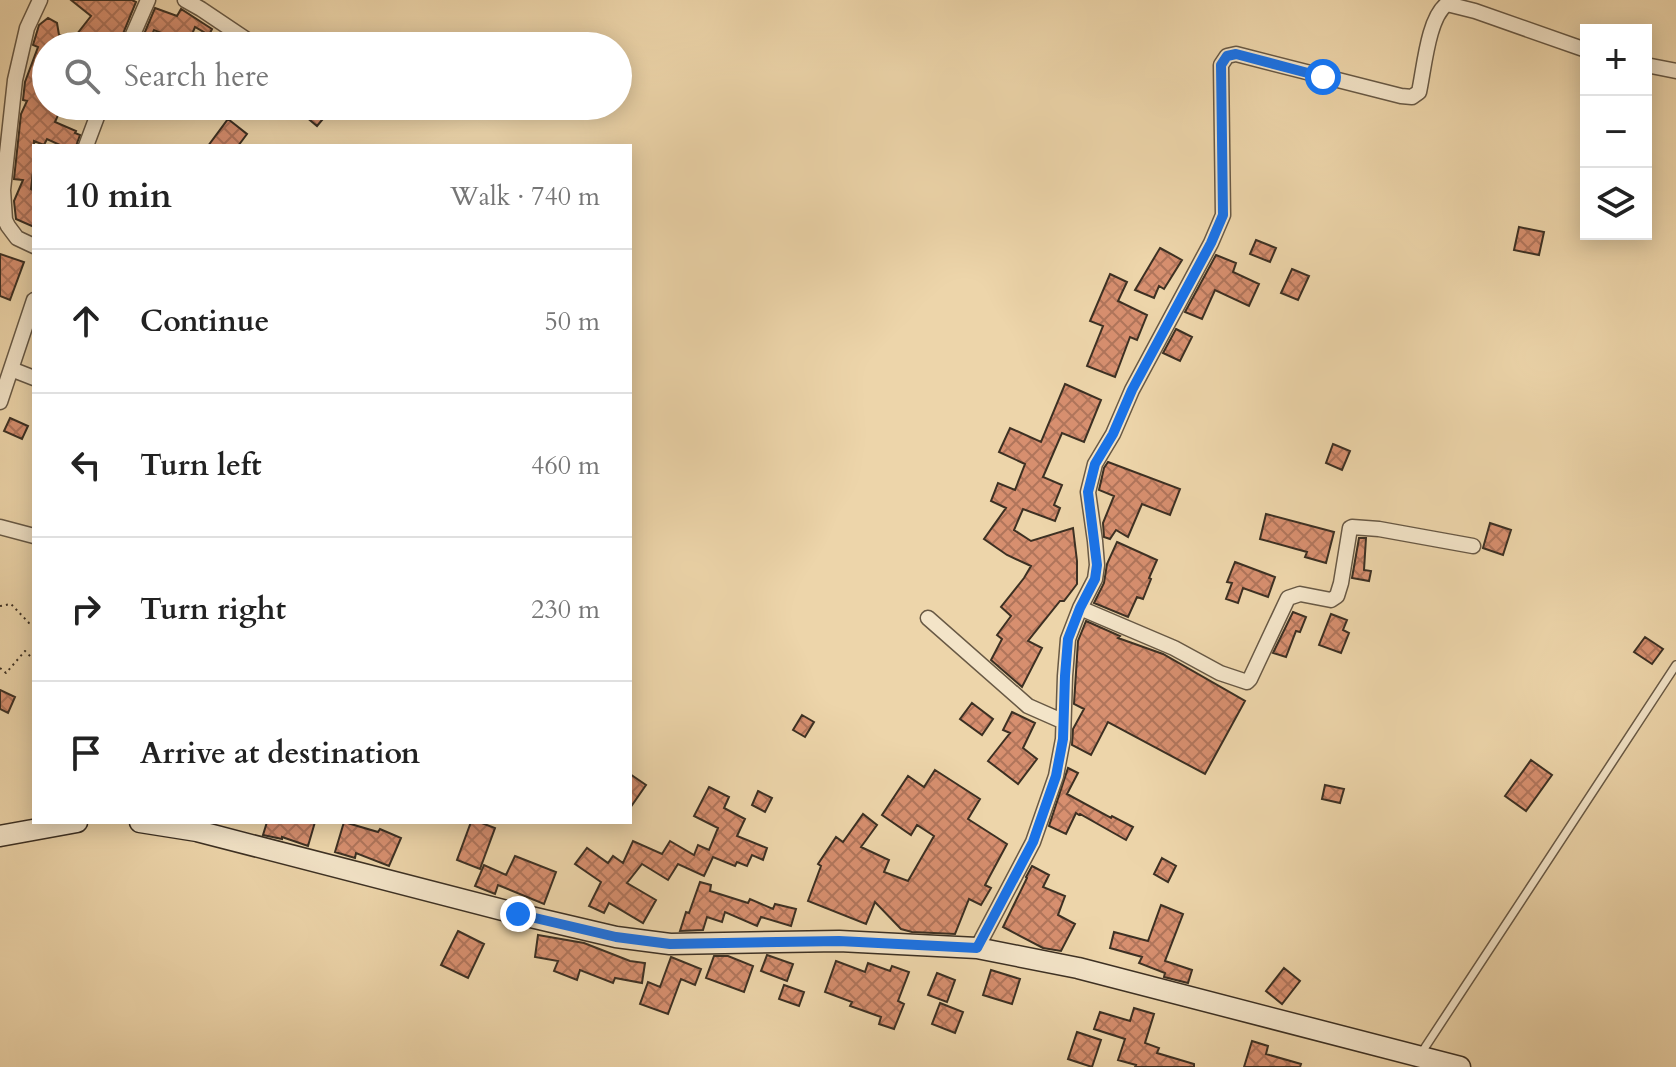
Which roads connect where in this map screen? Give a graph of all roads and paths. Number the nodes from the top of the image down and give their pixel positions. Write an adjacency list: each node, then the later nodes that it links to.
1 (40, 0): 11 (street)
2 (148, 0): 4 (street)
3 (185, 0): 5 (street)
4 (134, 32)
5 (235, 32)
6 (1580, 48): 20 (street)
7 (1652, 66): 8 (street)
8 (1676, 71)
9 (96, 120): 10 (street)
10 (87, 144)
11 (32, 245)
12 (32, 312): 13 (street)
13 (11, 369): 14 (street); 15 (street)
14 (32, 377)
15 (0, 402)
16 (0, 527): 17 (street)
17 (32, 535)
18 (1473, 546): 20 (street)
19 (0, 606): 22 (path)
20 (1080, 608): 26 (street)
21 (928, 618): 26 (street)
22 (32, 624)
23 (32, 658): 25 (path)
24 (1676, 665): 31 (lane)
25 (0, 668)
26 (1062, 721): 30 (street)
27 (66, 824): 29 (street)
28 (153, 824): 30 (street)
29 (0, 836)
30 (977, 948): 31 (street)
31 (1419, 1056): 32 (street)
32 (1458, 1066)

